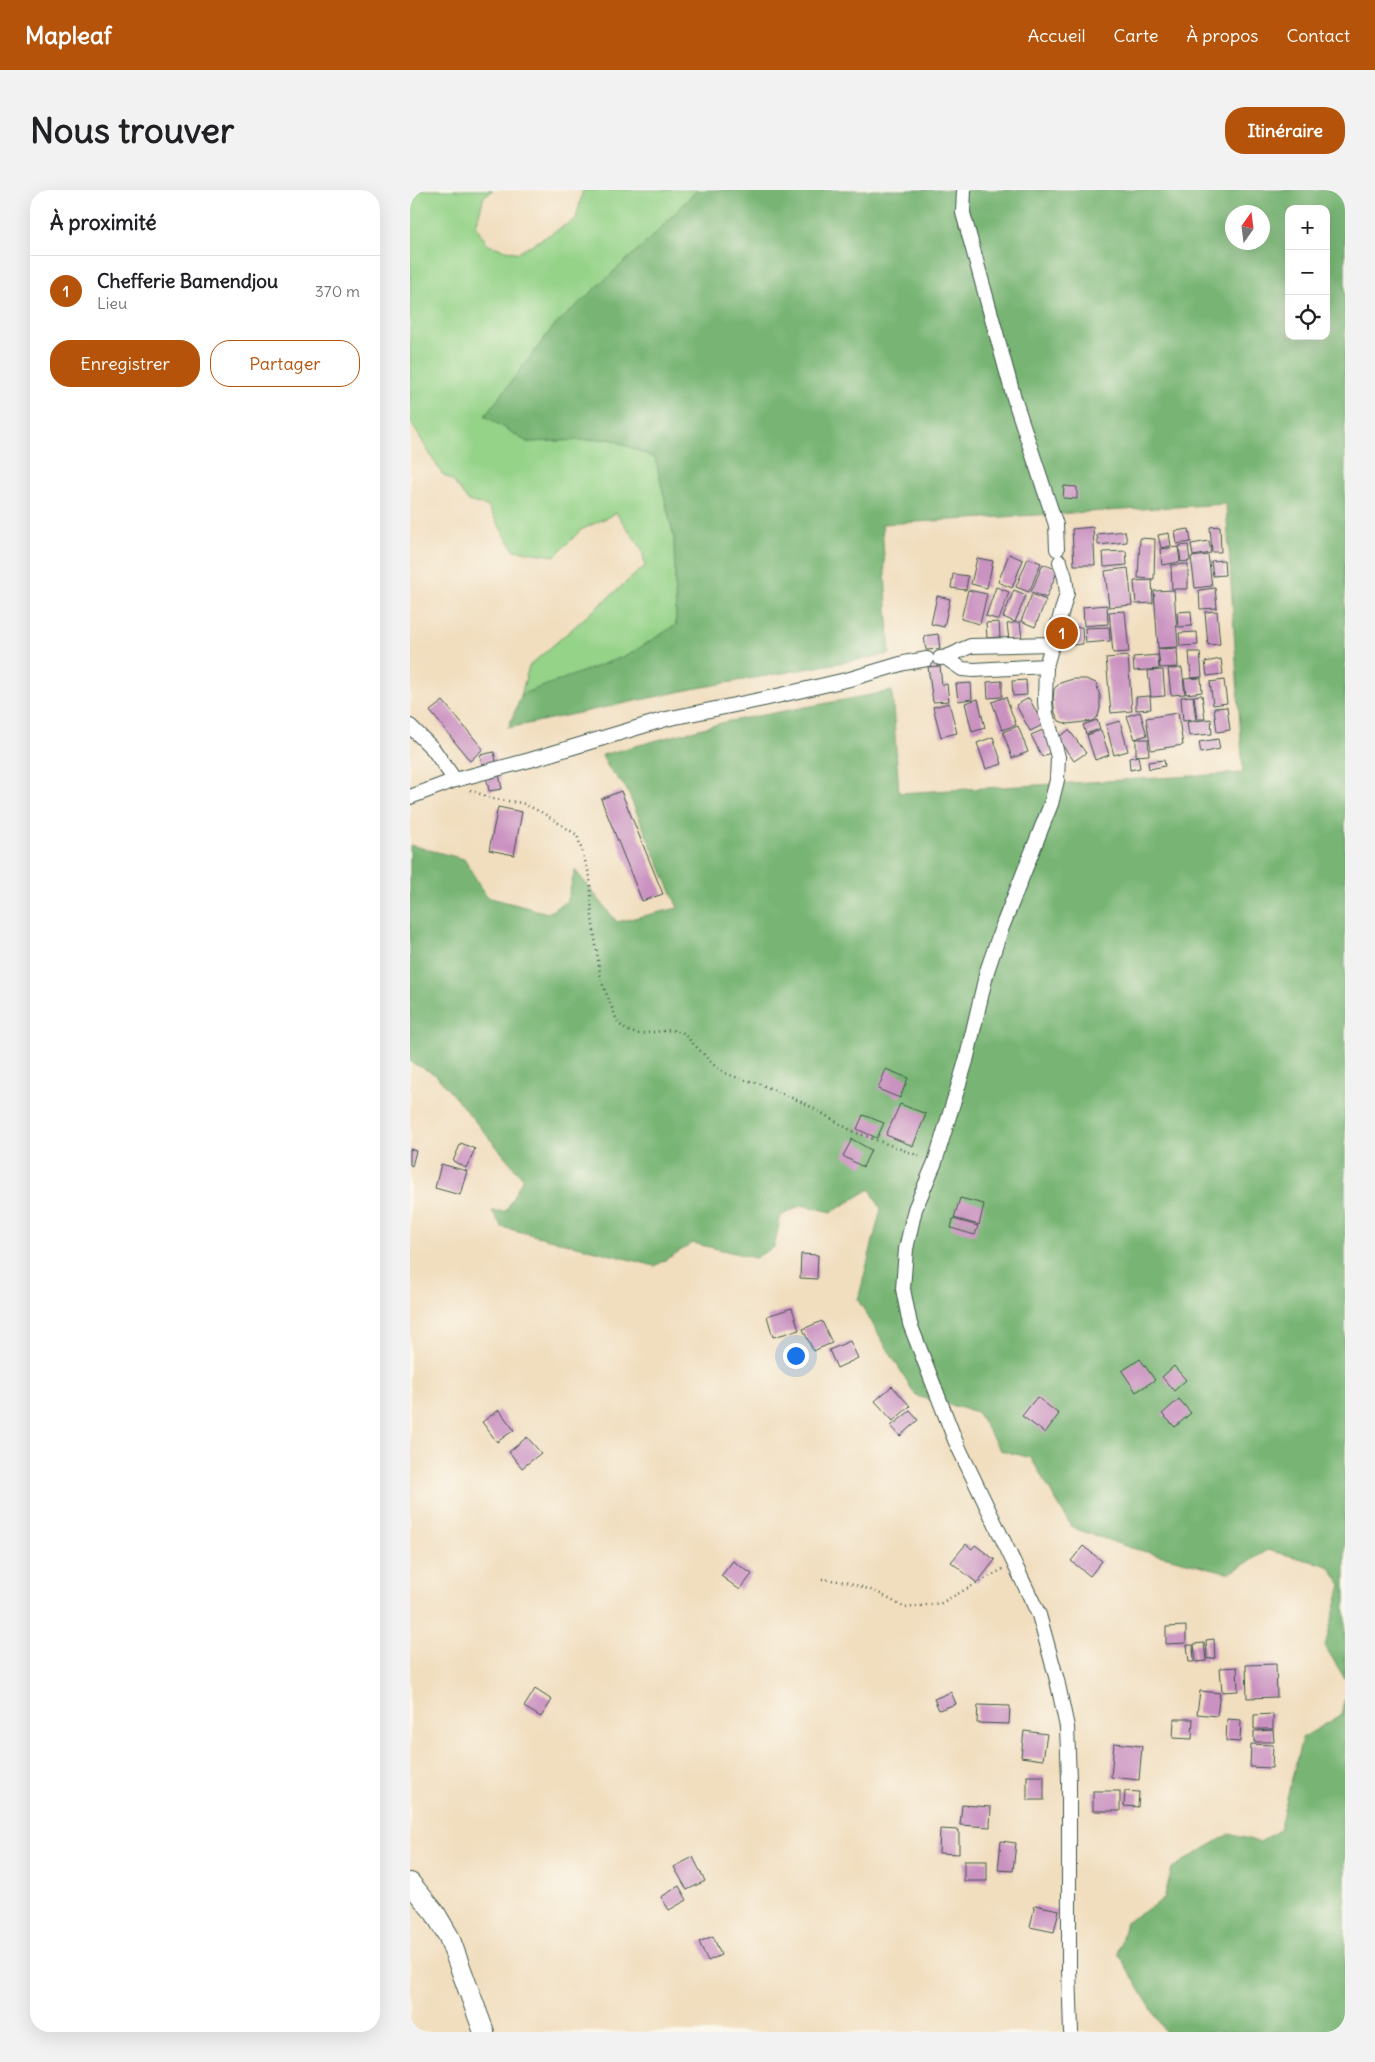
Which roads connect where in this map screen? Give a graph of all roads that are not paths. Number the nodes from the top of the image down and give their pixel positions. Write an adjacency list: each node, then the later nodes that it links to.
1 (964, 190): 2 (street)
2 (1053, 644): 3 (street); 4 (street)
3 (938, 658): 4 (street); 6 (street)
4 (1046, 666): 10 (street)
5 (410, 726): 6 (street)
6 (455, 780): 7 (street)
7 (410, 797)
8 (410, 1883): 9 (main road)
9 (484, 2032)
10 (1072, 2032)

